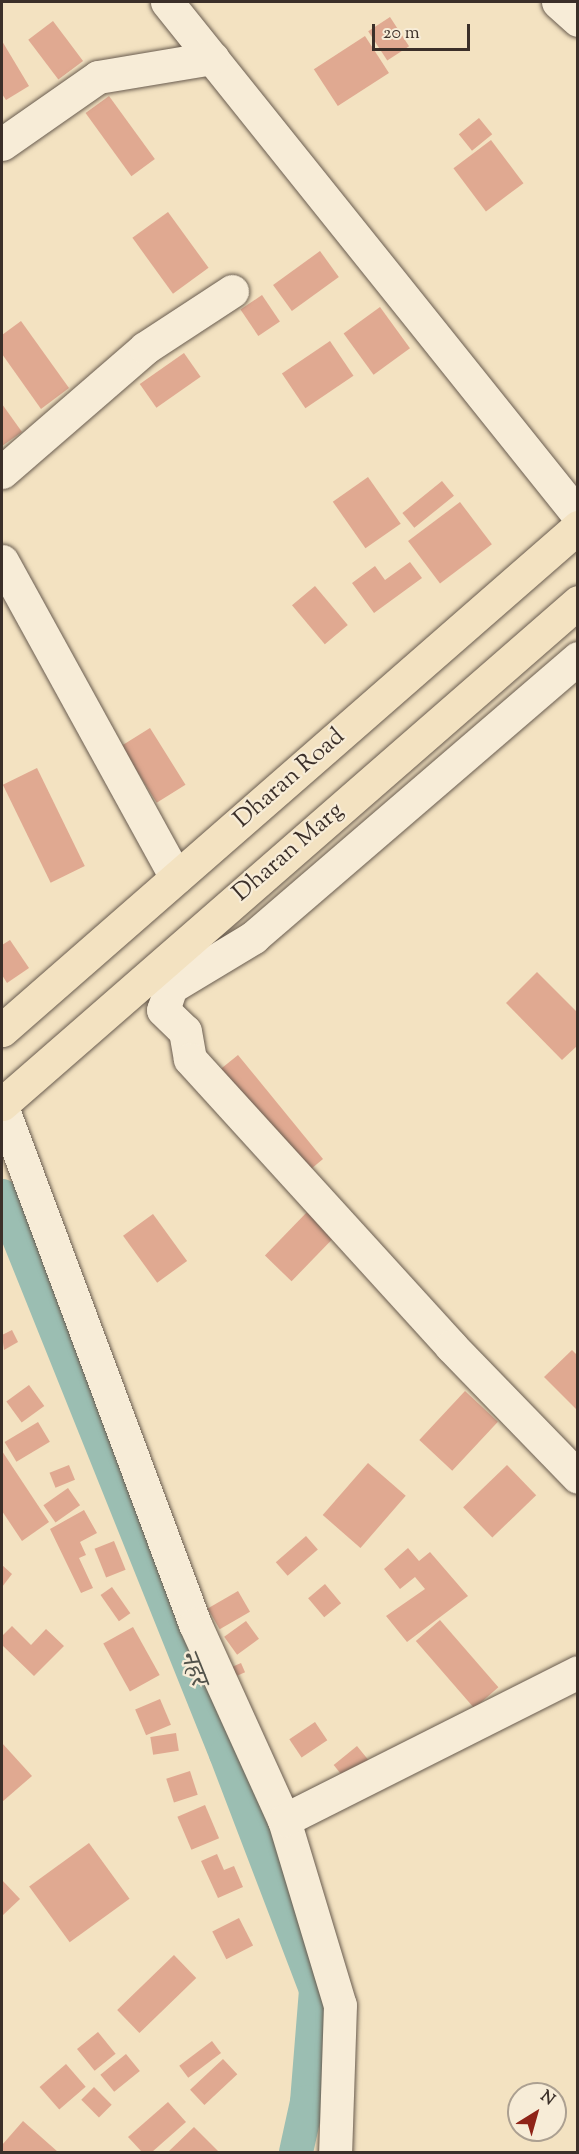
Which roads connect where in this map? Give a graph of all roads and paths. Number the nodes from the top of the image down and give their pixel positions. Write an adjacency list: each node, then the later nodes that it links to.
1 (167, 2): 4 (street)
2 (558, 2): 3 (street)
3 (578, 20)
4 (212, 58): 5 (street); 8 (street)
5 (2, 144)
6 (232, 291): 7 (street)
7 (2, 472)
8 (578, 515)
9 (578, 527): 13 (main road, Dharan Road)
10 (2, 561): 13 (street)
11 (578, 602): 15 (main road, Dharan Marg)
12 (578, 658): 16 (street)
13 (176, 878): 14 (main road, Dharan Road)
14 (2, 1030)
15 (2, 1106): 18 (street)
16 (578, 1477)
17 (578, 1672): 18 (street)
18 (284, 1820): 19 (street)
19 (335, 2152)

